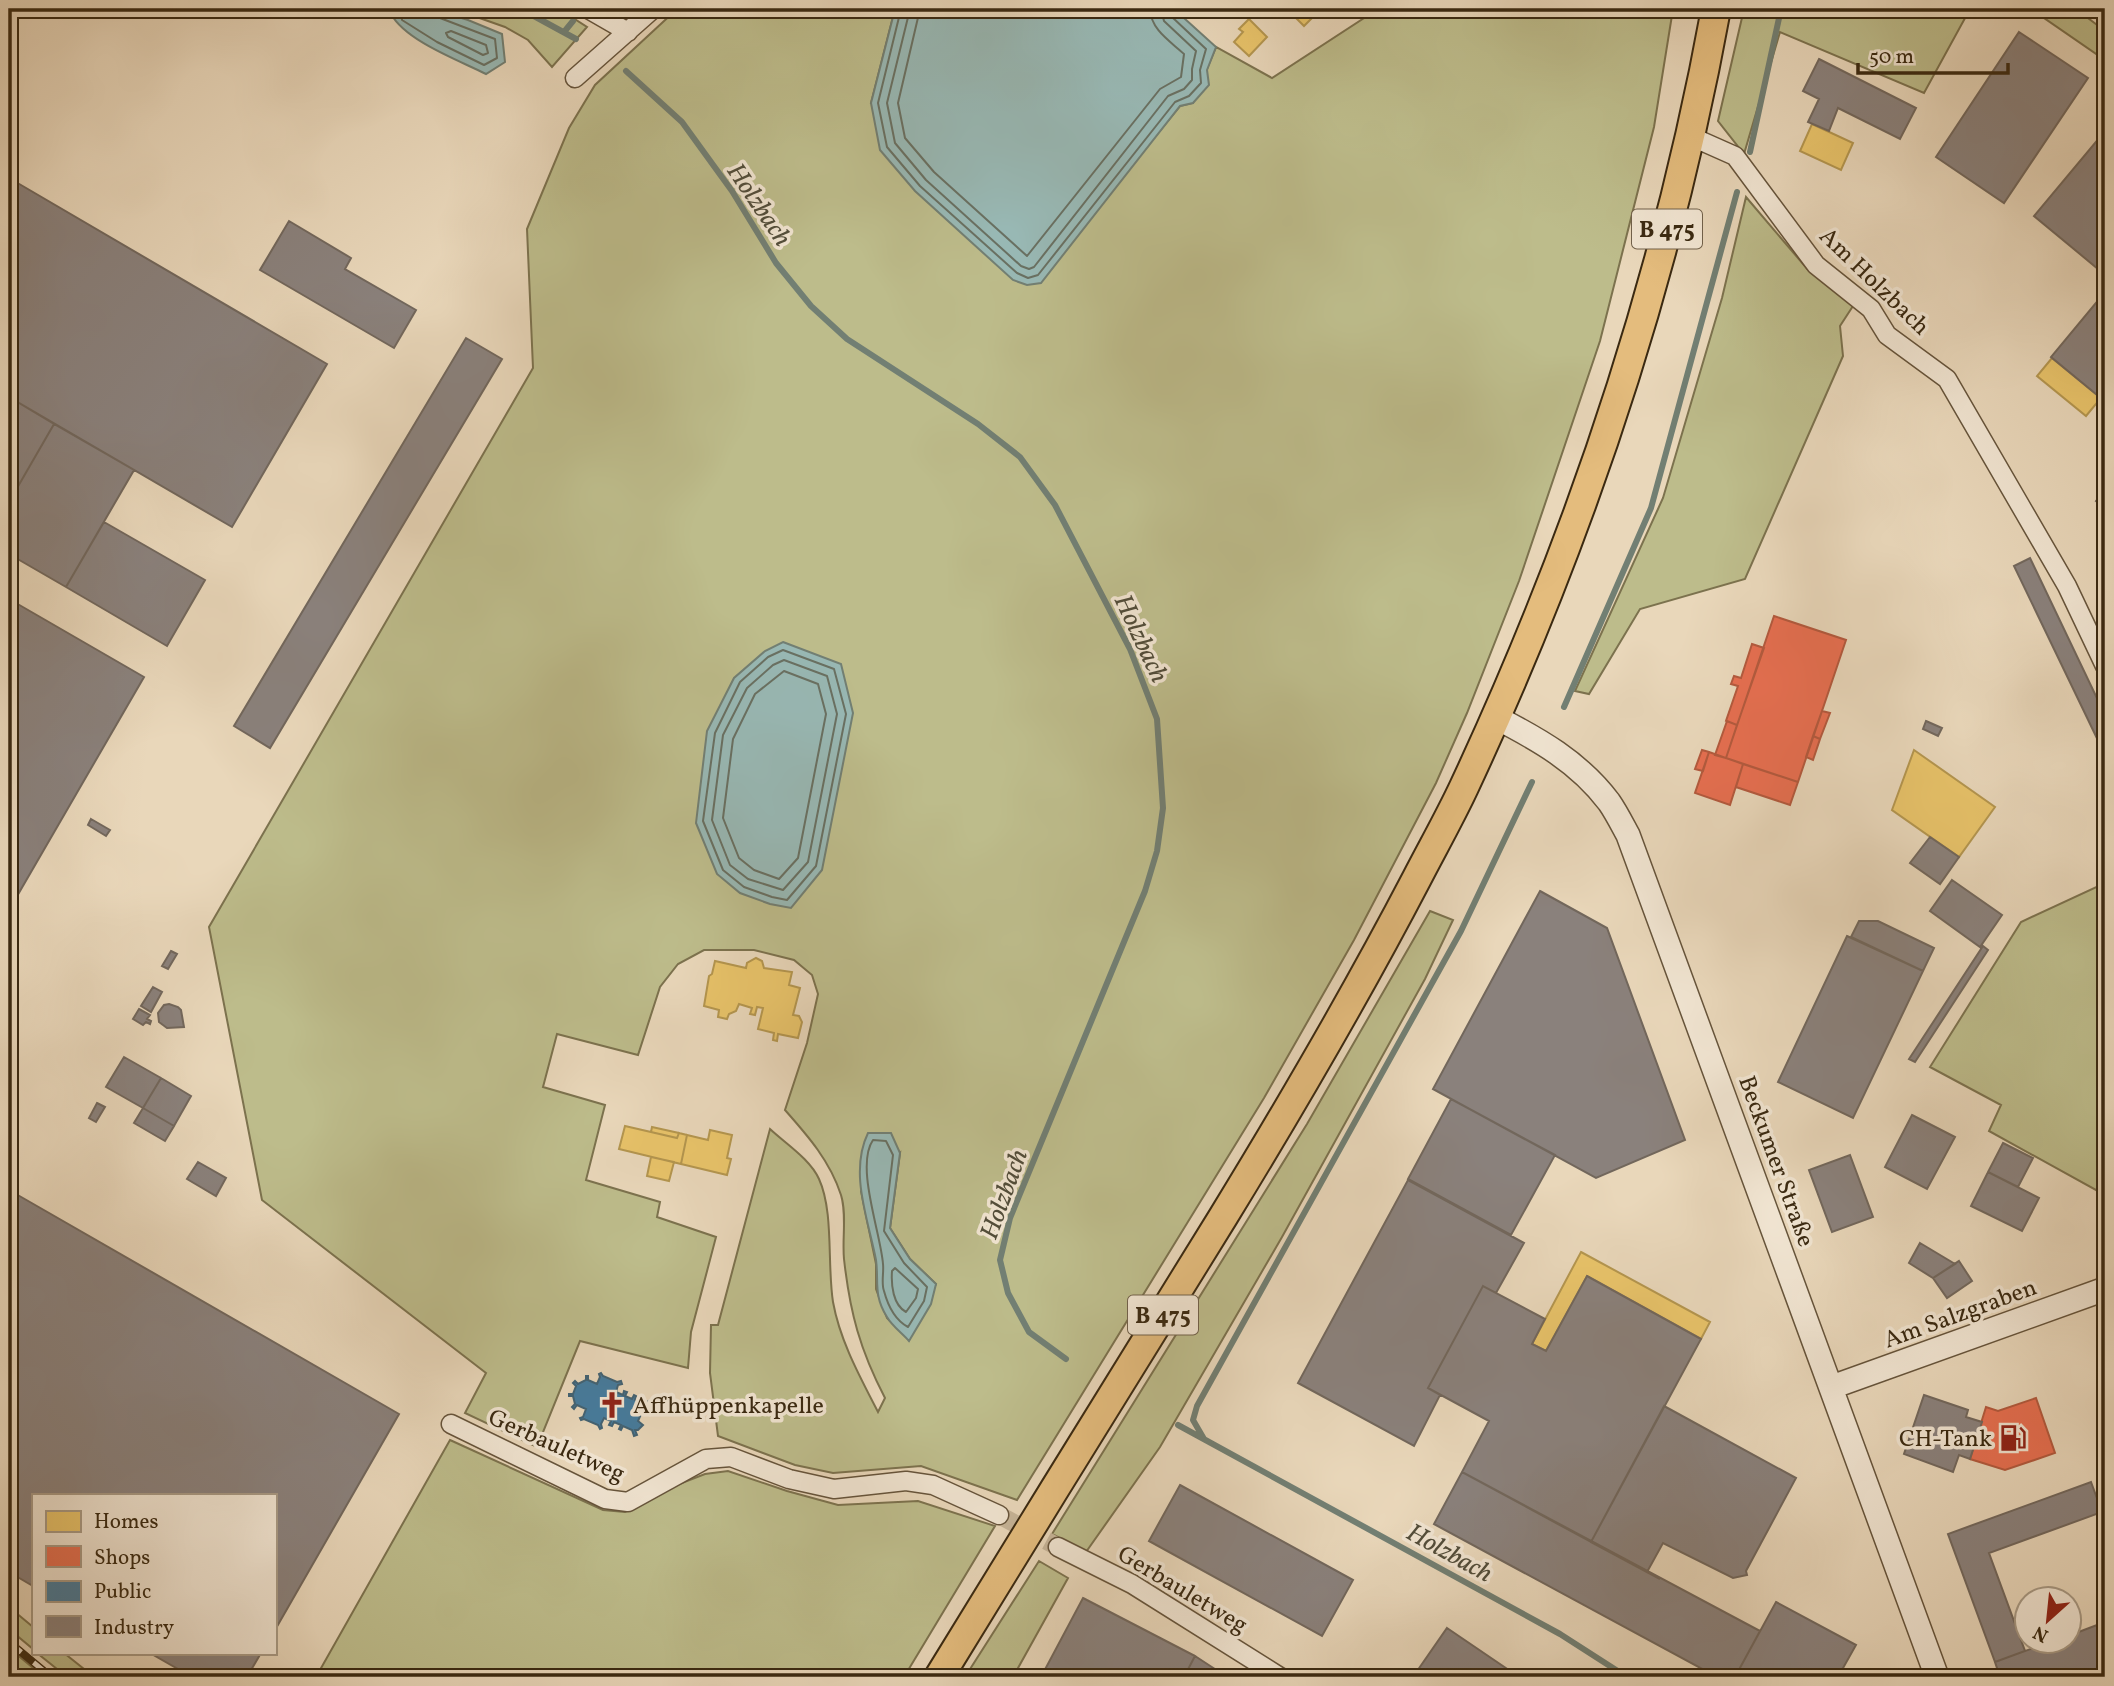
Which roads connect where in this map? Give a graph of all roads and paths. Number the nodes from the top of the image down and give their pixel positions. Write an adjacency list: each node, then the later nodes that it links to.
1 (588, 9): 4 (street)
2 (653, 9): 4 (street)
3 (1716, 9): 6 (main road, B 475)
4 (628, 32): 5 (street)
5 (575, 78)
6 (1690, 136): 7 (street, Am Holzbach); 8 (main road, B 475)
7 (2105, 666)
8 (1495, 717): 10 (street, Beckumer Straße); 14 (main road, B 475)
9 (2105, 1289): 10 (street, Am Salzgraben)
10 (1832, 1387): 16 (street, Beckumer Straße)
11 (451, 1424): 12 (street, Gerbauletweg)
12 (999, 1515)
13 (1058, 1547): 15 (street, Gerbauletweg)
14 (939, 1677)
15 (1280, 1677)
16 (1937, 1677)

